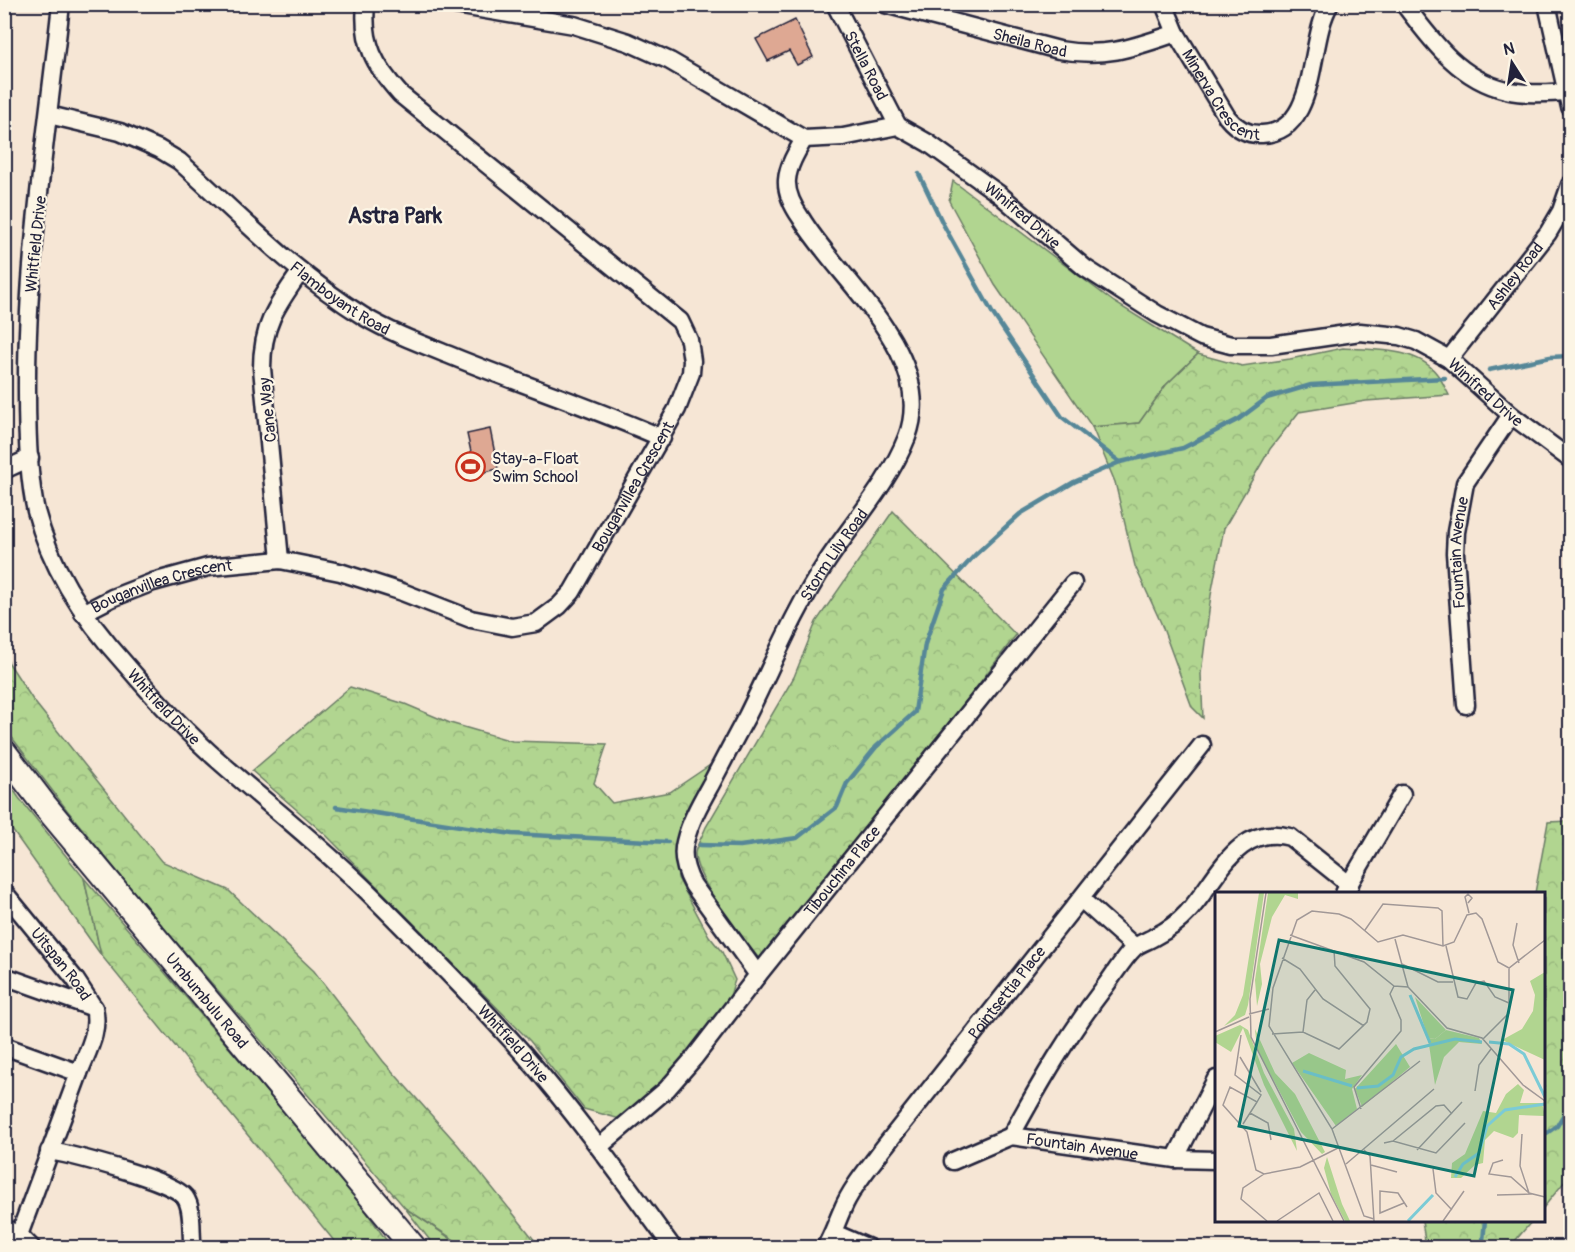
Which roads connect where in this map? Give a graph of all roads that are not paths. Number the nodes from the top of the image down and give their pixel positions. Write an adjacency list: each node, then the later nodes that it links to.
1 (61, 4): 12 (street, Whitfield Drive)
2 (366, 4): 19 (street, Bouganvillea Crescent)
3 (450, 4): 14 (street)
4 (836, 4): 13 (street, Stella Road)
5 (885, 4): 10 (street, Sheila Road)
6 (1164, 4): 10 (street, Minerva Crescent)
7 (1330, 4): 10 (street, Minerva Crescent)
8 (1404, 4): 11 (street)
9 (1547, 4): 11 (street)
10 (1176, 33)
11 (1569, 100)
12 (49, 115): 16 (street, Flamboyant Road); 20 (street, Whitfield Drive)
13 (898, 126): 14 (street); 17 (street, Winifred Drive)
14 (804, 139): 34 (street, Storm Lily Road)
15 (1570, 185): 17 (street, Ashley Road)
16 (301, 271): 19 (street, Flamboyant Road); 23 (street, Cane Way)
17 (1449, 359): 18 (street, Winifred Drive)
18 (1511, 416): 21 (street, Winifred Drive); 26 (street, Fountain Avenue)
19 (662, 438): 23 (street, Bouganvillea Crescent)
20 (30, 458): 22 (street); 25 (street, Whitfield Drive)
21 (1570, 459)
22 (4, 470)
23 (280, 560): 25 (street, Bouganvillea Crescent)
24 (1073, 583): 34 (street, Tibouchina Place)
25 (83, 613): 41 (street, Whitfield Drive)
26 (1466, 705)
27 (1202, 745): 32 (street, Pointsettia Place)
28 (4, 752): 50 (main road, Umbumbulu Road)
29 (1402, 794): 30 (street)
30 (1347, 889): 33 (street)
31 (4, 892): 36 (street, Uitspan Road)
32 (1081, 898): 33 (street); 47 (street, Pointsettia Place)
33 (1135, 947): 40 (street)
34 (758, 975): 41 (street, Tibouchina Place)
35 (4, 976): 36 (street, Uitspan Road)
36 (93, 1008): 38 (street, Uitspan Road)
37 (4, 1046): 38 (street)
38 (79, 1073): 42 (street, Uitspan Road)
39 (1215, 1081): 43 (street)
40 (1011, 1136): 43 (street, Fountain Avenue); 45 (street, Fountain Avenue)
41 (598, 1147): 51 (street, Whitfield Drive)
42 (49, 1151): 46 (street, Uitspan Road); 49 (street)
43 (1175, 1159): 44 (street, Fountain Avenue)
44 (1215, 1160)
45 (952, 1161)
46 (12, 1232): 48 (street)
47 (834, 1233): 52 (street, Pointsettia Place); 53 (street)
48 (32, 1248)
49 (193, 1248)
50 (414, 1248)
51 (673, 1248)
52 (825, 1248)
53 (869, 1248)

